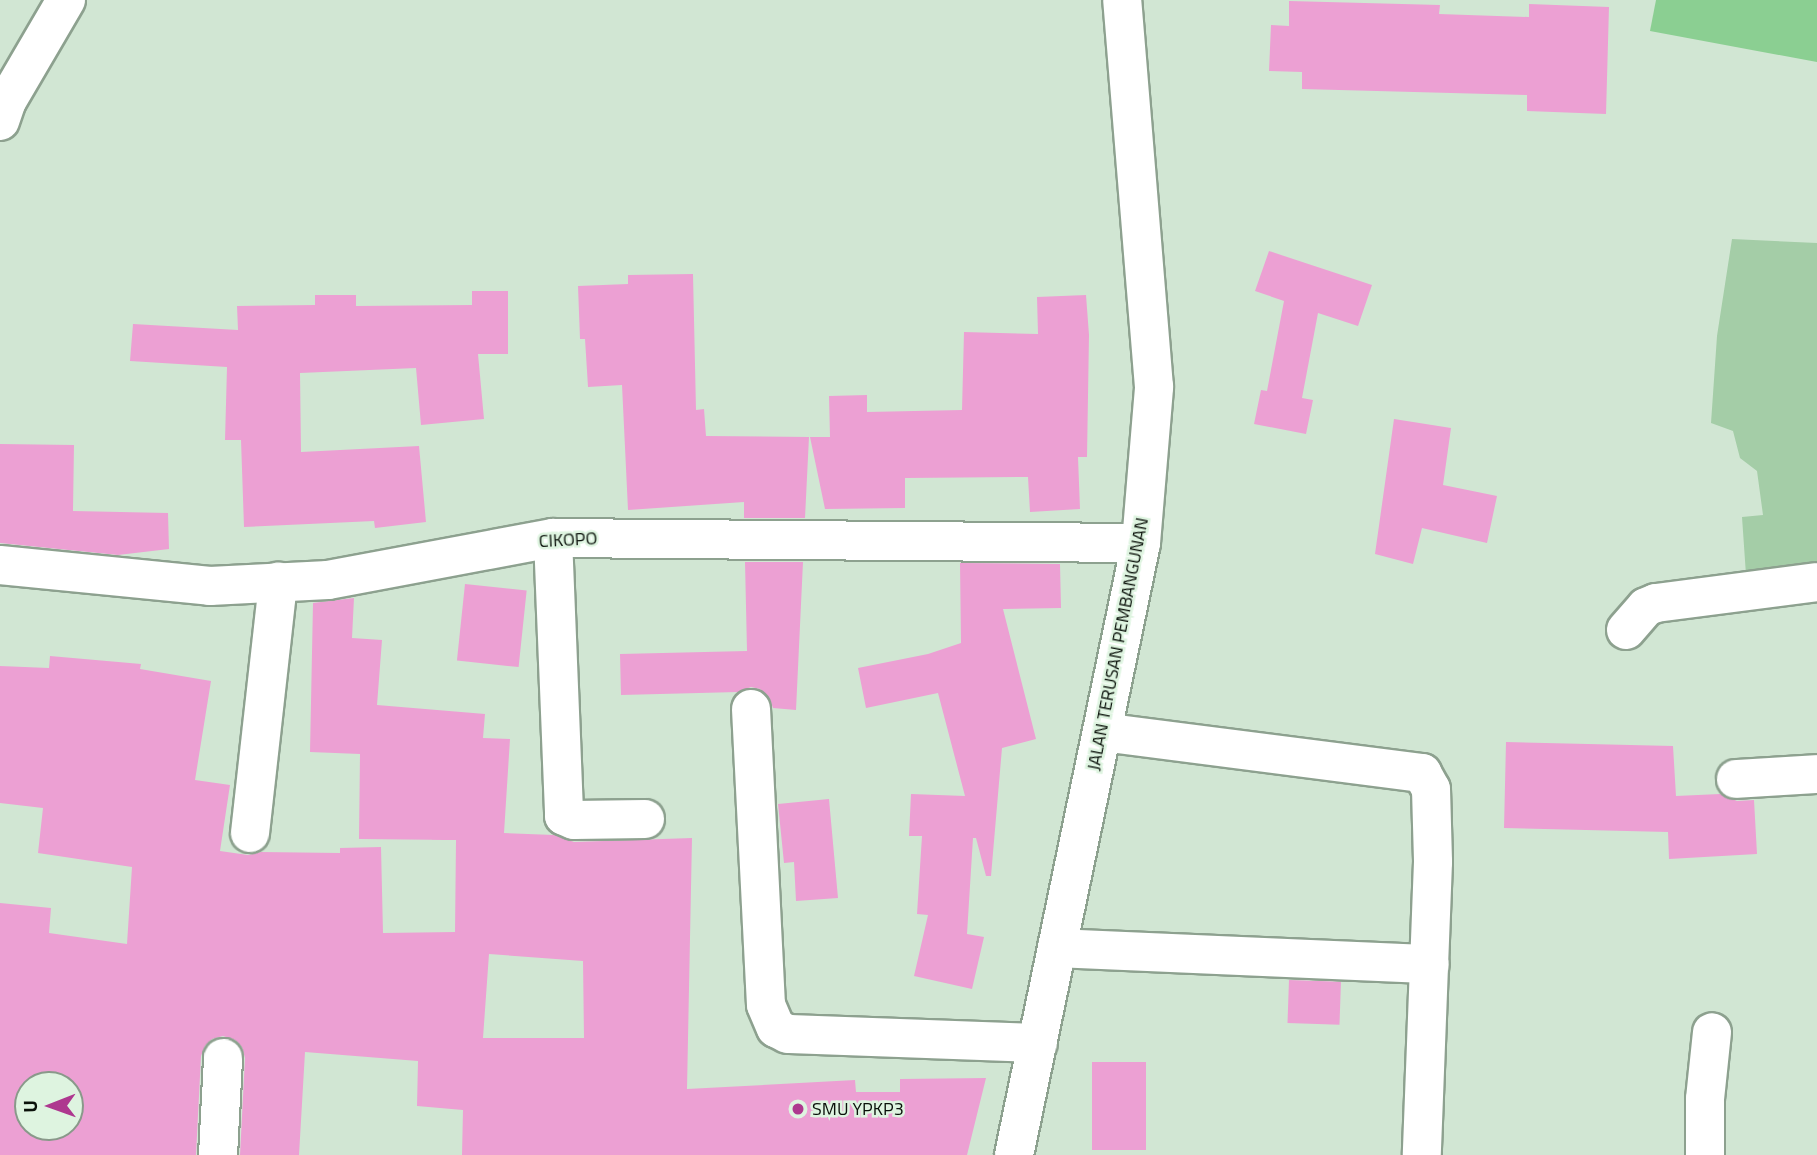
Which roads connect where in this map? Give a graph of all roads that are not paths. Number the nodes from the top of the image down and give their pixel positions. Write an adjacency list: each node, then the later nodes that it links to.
1 (66, 0): 3 (street)
2 (1122, 0): 5 (street, JALAN TERUSAN PEMBANGUNAN)
3 (0, 121)
4 (554, 538): 5 (street, CIKOPO); 7 (street, CIKOPO); 14 (street)
5 (1141, 543): 11 (street, JALAN TERUSAN PEMBANGUNAN)
6 (0, 565): 7 (street, CIKOPO)
7 (278, 582): 15 (street)
8 (1817, 582): 9 (street)
9 (1626, 630)
10 (751, 709): 19 (street)
11 (1102, 732): 16 (street, JALAN TERUSAN PEMBANGUNAN); 17 (street)
12 (1817, 774): 13 (street)
13 (1736, 779)
14 (645, 819)
15 (250, 833)
16 (1057, 948): 17 (street); 19 (street, JALAN TERUSAN PEMBANGUNAN)
17 (1430, 964): 23 (street)
18 (1712, 1032): 24 (street)
19 (1038, 1043): 22 (street, JALAN TERUSAN PEMBANGUNAN)
20 (223, 1058): 21 (street)
21 (218, 1155)
22 (1014, 1155)
23 (1422, 1155)
24 (1705, 1155)

